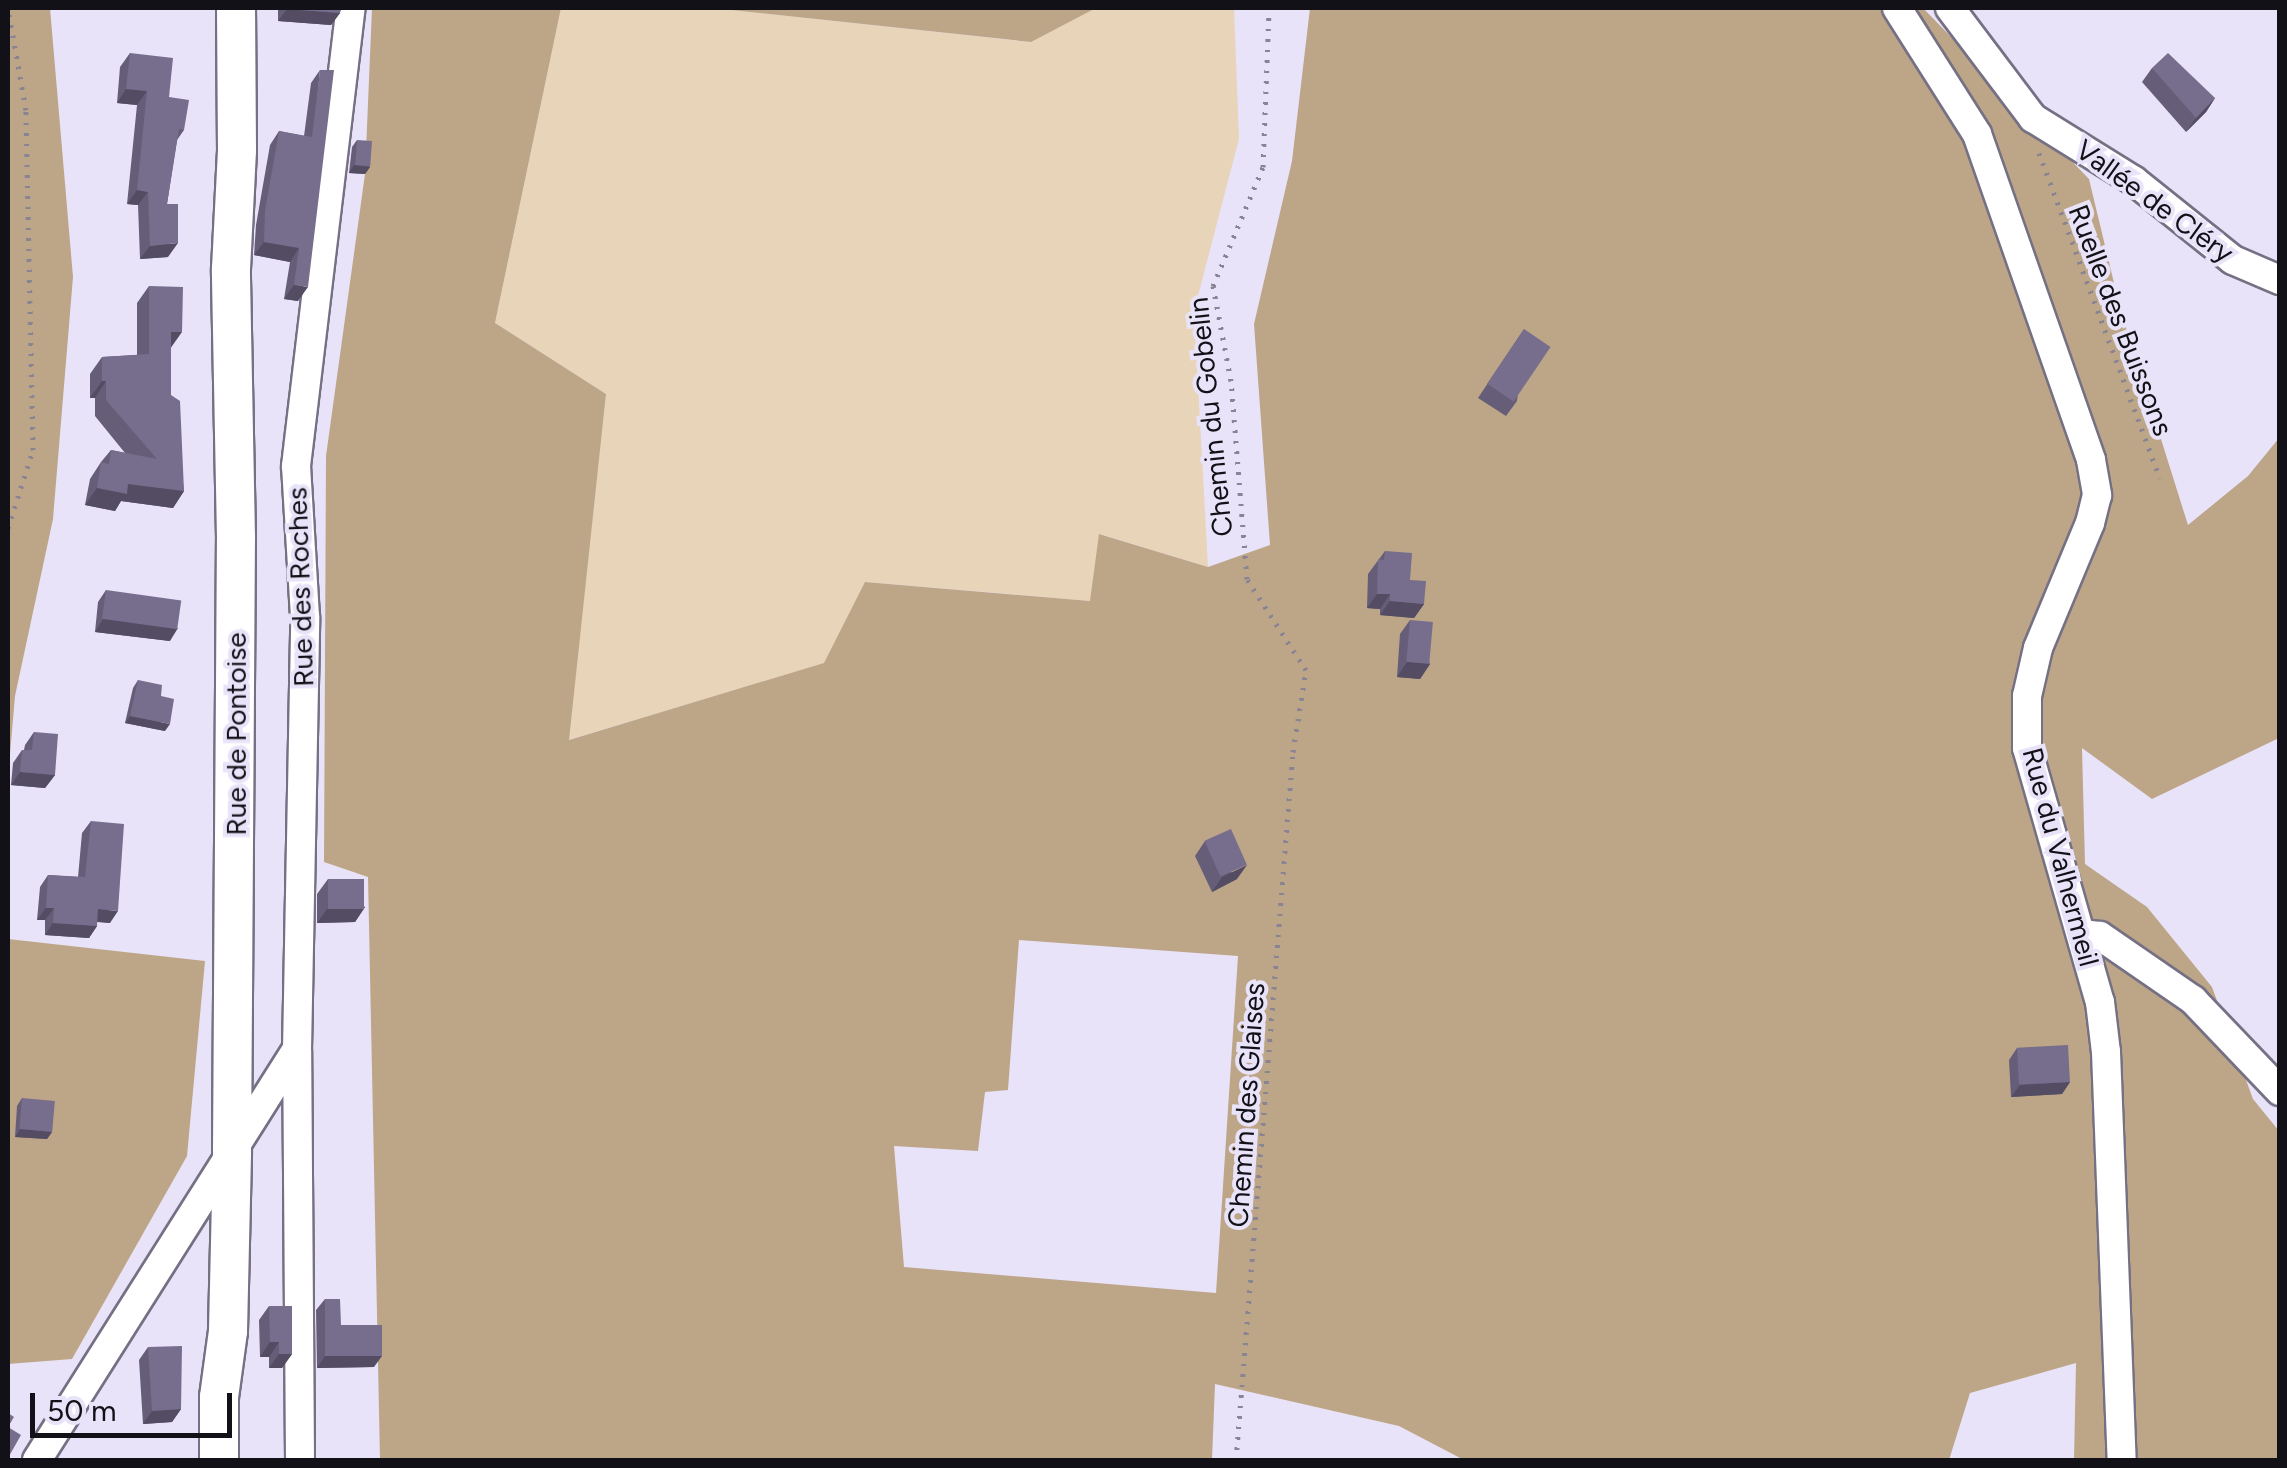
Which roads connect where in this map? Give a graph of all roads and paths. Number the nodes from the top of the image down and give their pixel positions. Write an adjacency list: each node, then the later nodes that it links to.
1 (8, 8): 10 (path)
2 (236, 8): 15 (main road, Rue de Pontoise)
3 (351, 8): 13 (street, Rue des Roches)
4 (1269, 8): 11 (path, Chemin du Gobelin)
5 (1897, 8): 12 (street, Rue du Valhermeil)
6 (1950, 8): 7 (street)
7 (2033, 118): 8 (street, Vallée de Cléry); 9 (path, Ruelle des Buissons)
8 (2280, 280)
9 (2160, 478)
10 (8, 528)
11 (1293, 752): 19 (path, Chemin des Glaises)
12 (2082, 934): 14 (street); 20 (street, Rue du Valhermeil)
13 (297, 1050): 15 (street); 18 (street, Rue des Roches)
14 (2280, 1091)
15 (232, 1151): 16 (street); 17 (main road, Rue de Pontoise)
16 (37, 1460)
17 (219, 1460)
18 (300, 1460)
19 (1236, 1460)
20 (2122, 1460)

